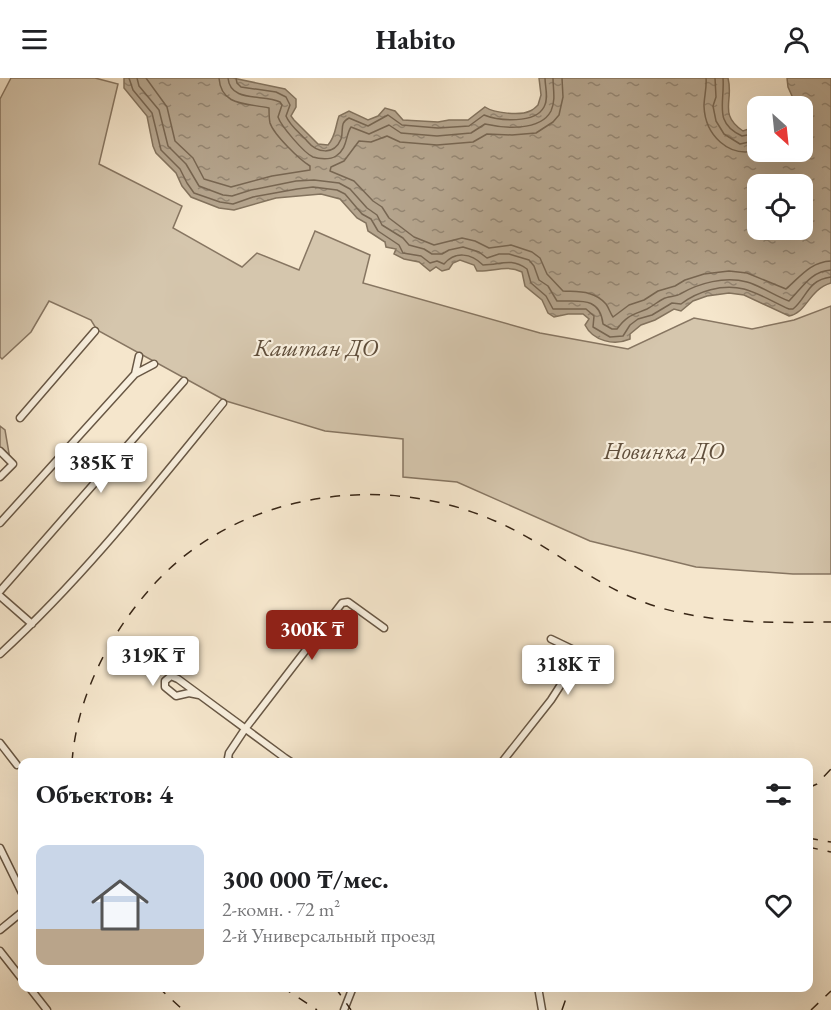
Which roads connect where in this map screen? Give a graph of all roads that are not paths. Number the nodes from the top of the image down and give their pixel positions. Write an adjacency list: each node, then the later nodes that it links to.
1 (95, 331): 7 (street)
2 (139, 356): 4 (street)
3 (154, 364): 4 (street)
4 (135, 375): 10 (street)
5 (184, 381): 11 (street)
6 (223, 403): 13 (street)
7 (20, 418)
8 (0, 451): 9 (street)
9 (0, 477)
10 (0, 523)
11 (0, 591)
12 (0, 596): 13 (street)
13 (32, 624): 16 (street)
14 (384, 628): 18 (street)
15 (551, 639): 22 (street)
16 (0, 654)
17 (199, 695): 17 (street); 18 (street)
18 (245, 729): 20 (street); 21 (street)
19 (0, 743): 23 (street)
20 (228, 758)
21 (285, 758)
22 (505, 758)
23 (17, 765)
24 (0, 848): 25 (street)
25 (18, 884)
26 (18, 915): 27 (street)
27 (0, 930)
28 (0, 951): 29 (street)
29 (18, 974)
30 (32, 992): 33 (street)
31 (351, 992): 34 (street)
32 (539, 992): 35 (street)
33 (47, 1010)
34 (344, 1010)
35 (542, 1010)

